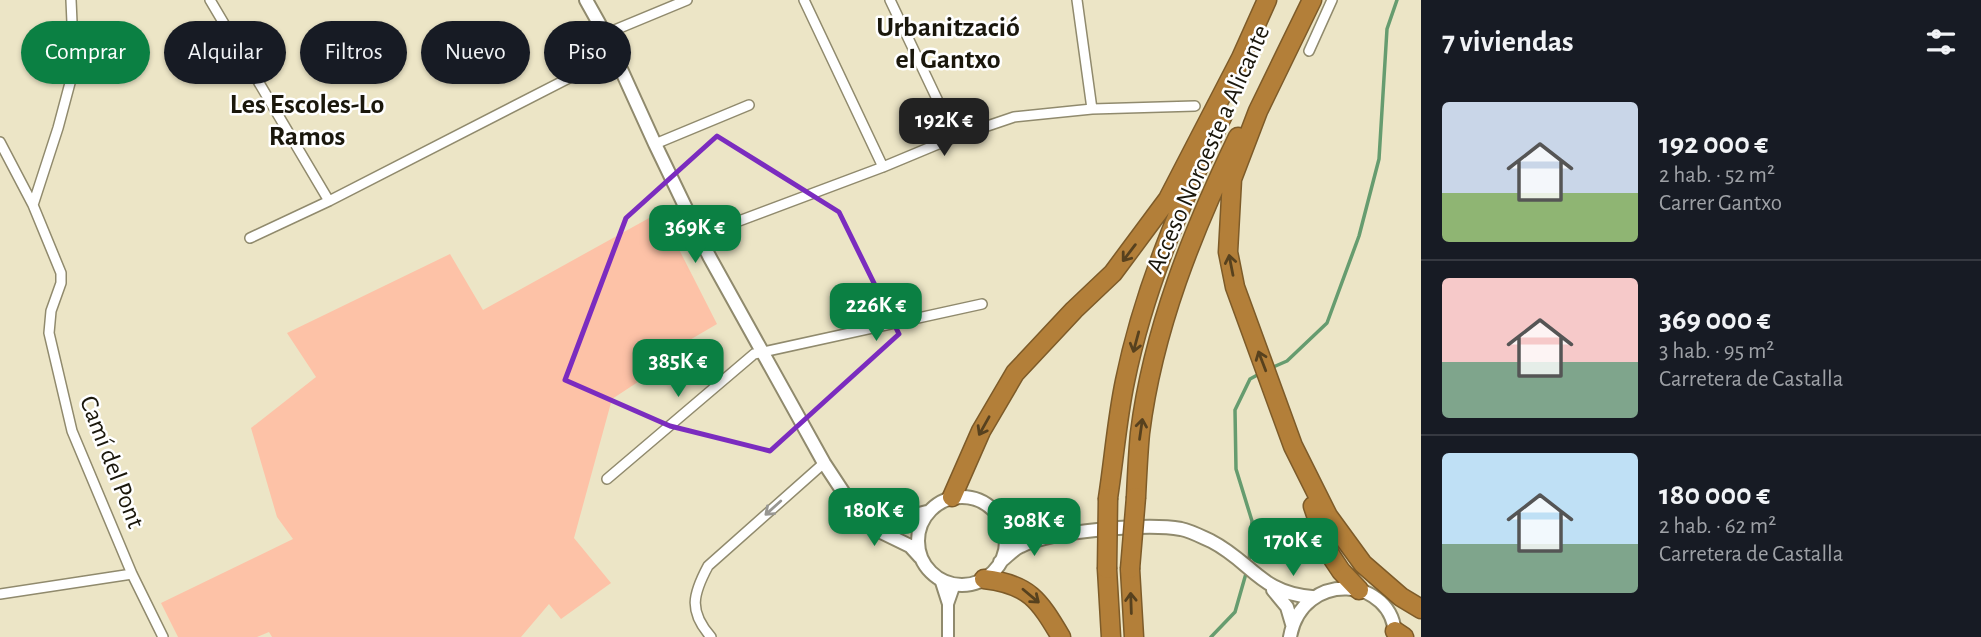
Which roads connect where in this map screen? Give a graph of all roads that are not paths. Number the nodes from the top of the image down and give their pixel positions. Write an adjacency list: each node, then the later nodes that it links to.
1 (71, 0): 26 (street)
2 (210, 0): 25 (street)
3 (586, 0): 13 (main road)
4 (687, 0): 14 (street)
5 (804, 0): 24 (street)
6 (890, 0): 21 (street)
7 (1077, 0): 20 (street)
8 (1267, 0): 34 (highway, one-way to 34)
9 (1279, 0): 57 (highway, Acceso Noroeste a Alicante, one-way to 57, bridge)
10 (1303, 0): 58 (highway, Acceso Noroeste a Alicante, one-way to 10, bridge)
11 (1312, 0): 31 (highway, one-way to 11)
12 (1332, 0): 15 (street)
13 (598, 21)
14 (631, 24)
15 (1309, 51)
16 (557, 84): 25 (street)
17 (627, 84): 23 (main road)
18 (749, 105): 23 (street)
19 (1195, 106): 20 (street)
20 (1092, 109): 21 (street)
21 (955, 137): 24 (street)
22 (0, 142): 26 (street, Camí del Pont)
23 (655, 144): 27 (main road)
24 (883, 167): 27 (street)
25 (329, 201): 28 (street)
26 (33, 205): 41 (street, Camí del Pont)
27 (699, 236): 30 (main road)
28 (250, 239)
29 (982, 304): 30 (street)
30 (764, 354): 32 (main road); 33 (street)
31 (1293, 446): 46 (highway); 50 (highway)
32 (824, 463): 35 (main road); 54 (street, one-way to 54)
33 (607, 479)
34 (952, 497): 36 (main road); 37 (main road)
35 (854, 507): 36 (main road); 39 (main road)
36 (927, 512): 39 (main road)
37 (1000, 518): 38 (main road); 40 (main road)
38 (1058, 534): 40 (main road); 44 (main road)
39 (920, 557): 42 (main road)
40 (1000, 562): 43 (main road)
41 (132, 574): 47 (street); 53 (street, Camí del Pont)
42 (940, 579): 45 (main road); 49 (street)
43 (984, 579): 45 (main road); 56 (highway, one-way to 56)
44 (1266, 583): 48 (main road); 51 (main road)
45 (955, 584): 49 (street)
46 (1359, 590): 48 (main road); 52 (main road)
47 (0, 594)
48 (1312, 597): 51 (main road)
49 (948, 604): 55 (street)
50 (1421, 609)
51 (1292, 631)
52 (1398, 635)
53 (163, 637)
54 (710, 637)
55 (948, 637)
56 (1061, 637)
57 (1111, 637)
58 (1134, 637)

